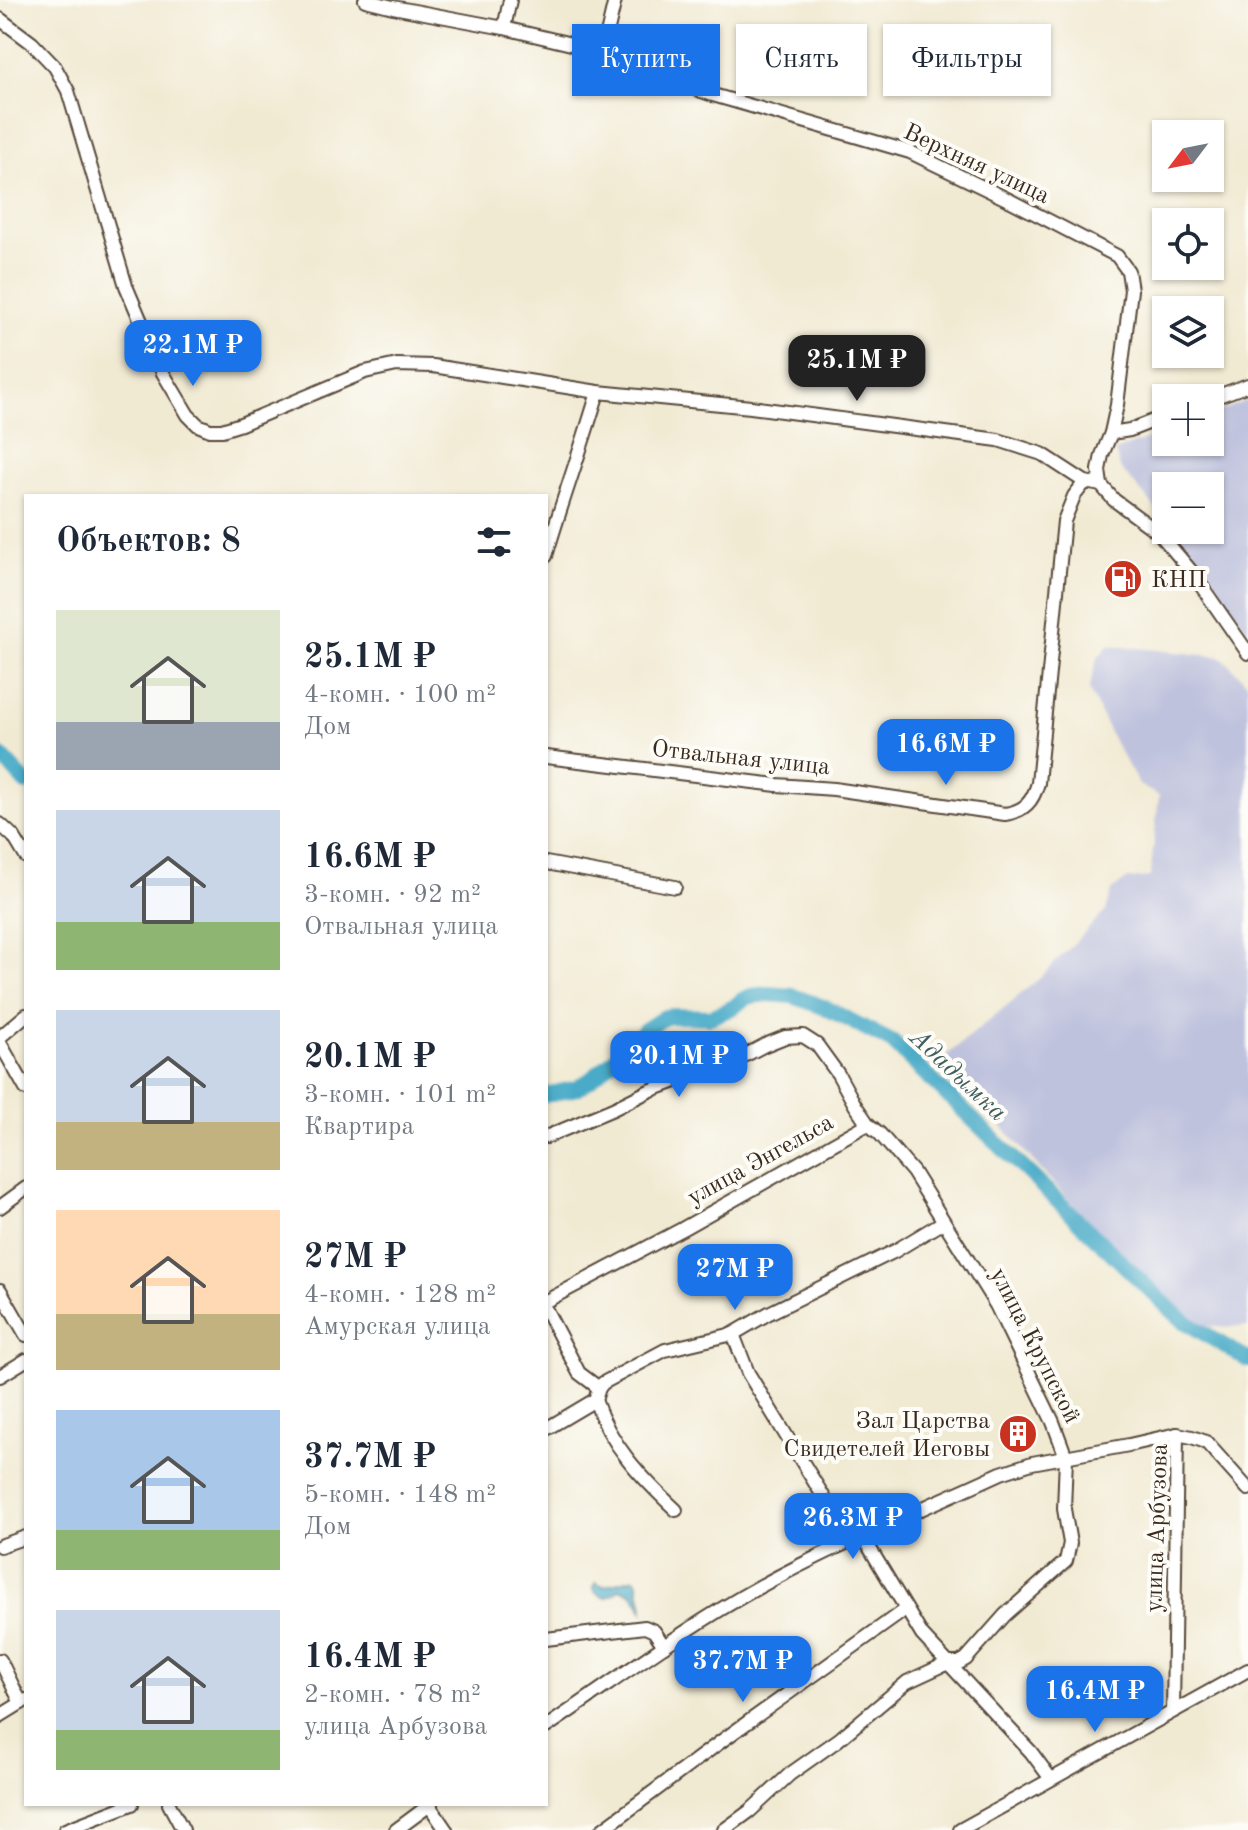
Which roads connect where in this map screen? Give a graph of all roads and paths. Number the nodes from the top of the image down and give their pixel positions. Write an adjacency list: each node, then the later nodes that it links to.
1 (365, 0): 4 (street, Верхняя улица)
2 (510, 0): 7 (street)
3 (615, 0): 6 (street)
4 (394, 4): 7 (street, Верхняя улица)
5 (0, 19): 11 (street)
6 (609, 24)
7 (504, 28): 8 (street, Верхняя улица)
8 (572, 44)
9 (716, 96): 14 (street, Верхняя улица)
10 (1248, 385): 12 (street)
11 (598, 392): 15 (street); 17 (street)
12 (1224, 394)
13 (1152, 421): 14 (street)
14 (1111, 433): 16 (street, Верхняя улица)
15 (1085, 482): 16 (street); 19 (street, Отвальная улица)
16 (1101, 485): 18 (street)
17 (548, 549)
18 (1248, 653)
19 (548, 757)
20 (0, 824): 21 (street)
21 (24, 854)
22 (548, 863): 23 (street)
23 (675, 887)
24 (24, 1017): 25 (street)
25 (0, 1040): 26 (street)
26 (24, 1085)
27 (868, 1124): 28 (street, улица Крупской); 31 (street, улица Крупской); 33 (street, улица Энгельса)
28 (548, 1136)
29 (24, 1189): 30 (street)
30 (0, 1207)
31 (943, 1222): 36 (street); 42 (street, улица Крупской)
32 (0, 1290): 35 (street)
33 (548, 1300)
34 (548, 1314): 39 (street)
35 (24, 1332)
36 (733, 1334): 39 (street); 45 (street)
37 (24, 1361): 38 (street)
38 (0, 1376)
39 (597, 1394): 40 (street); 44 (street)
40 (548, 1428)
41 (1177, 1434): 42 (street); 43 (street, улица Арбузова); 55 (street, улица Арбузова)
42 (1066, 1457): 45 (street); 52 (street, улица Крупской)
43 (1248, 1489)
44 (676, 1510)
45 (863, 1537): 48 (street); 50 (street)
46 (24, 1538): 47 (street)
47 (0, 1546)
48 (906, 1609): 52 (street); 67 (street)
49 (548, 1639): 50 (street)
50 (664, 1646): 57 (street)
51 (0, 1660): 54 (street)
52 (948, 1663): 58 (street); 68 (street, улица Крупской)
53 (1248, 1670): 55 (street)
54 (24, 1702): 56 (street)
55 (1173, 1711): 58 (street)
56 (0, 1716)
57 (548, 1726)
58 (1051, 1779): 69 (street)
59 (127, 1806): 63 (street)
60 (170, 1806): 64 (street)
61 (429, 1806): 65 (street)
62 (431, 1806): 66 (street)
63 (65, 1830)
64 (183, 1830)
65 (396, 1830)
66 (446, 1830)
67 (602, 1830)
68 (724, 1830)
69 (960, 1830)

